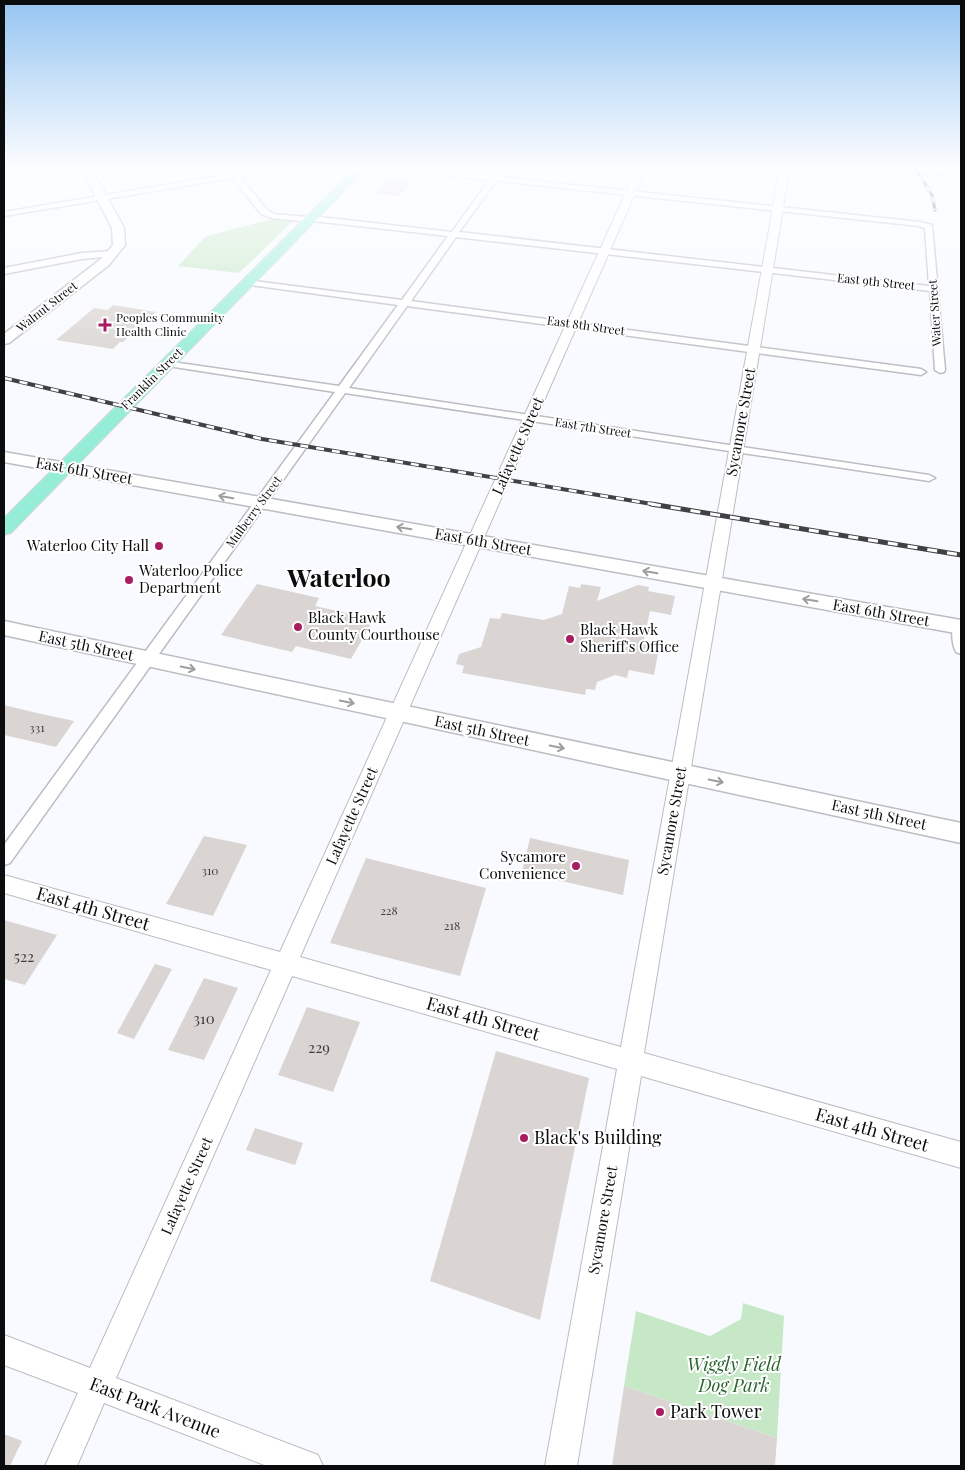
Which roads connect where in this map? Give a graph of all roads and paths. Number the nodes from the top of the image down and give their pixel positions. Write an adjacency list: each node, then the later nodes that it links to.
1 (118, 235): 9 (main road)
2 (295, 235): 12 (main road, Franklin Street)
3 (450, 235): 4 (street, East 9th Street)
4 (454, 235): 8 (street, East 9th Street); 14 (street, Mulberry Street)
5 (613, 235): 8 (street, Lafayette Street)
6 (774, 235): 10 (street, Sycamore Street)
7 (930, 235): 13 (street, Water Street)
8 (605, 252): 10 (street, East 9th Street); 15 (street, Lafayette Street)
9 (112, 254): 11 (street); 16 (main road, Walnut Street)
10 (768, 270): 13 (street, East 9th Street); 17 (street, Sycamore Street)
11 (4, 271)
12 (250, 282): 14 (street, East 8th Street); 18 (main road, Franklin Street)
13 (934, 289): 19 (street, Water Street)
14 (405, 302): 15 (street, East 8th Street); 21 (street, Mulberry Street)
15 (572, 325): 17 (street, East 8th Street); 22 (street, Lafayette Street)
16 (4, 340)
17 (754, 349): 20 (street, East 8th Street); 23 (street, Sycamore Street)
18 (168, 363): 21 (street, East 7th Street); 25 (main road, Franklin Street)
19 (940, 370)
20 (921, 372)
21 (342, 390): 22 (street, East 7th Street); 27 (street, Mulberry Street)
22 (530, 418): 23 (street, East 7th Street); 29 (street, Lafayette Street)
23 (736, 450): 26 (street, East 7th Street); 30 (street, Sycamore Street)
24 (4, 457): 25 (main road, East 6th Street)
25 (64, 468): 27 (main road, East 6th Street, one-way to 25); 28 (main road, Franklin Street)
26 (929, 478)
27 (260, 503): 29 (main road, East 6th Street, one-way to 27); 34 (street, Mulberry Street)
28 (4, 529)
29 (476, 541): 30 (main road, East 6th Street, one-way to 29); 35 (street, Lafayette Street)
30 (714, 583): 31 (main road, East 6th Street, one-way to 30); 36 (street, Sycamore Street)
31 (960, 627): 33 (street)
32 (4, 628): 34 (main road, East 5th Street)
33 (961, 649)
34 (148, 659): 35 (main road, East 5th Street, one-way to 35); 38 (street, Mulberry Street)
35 (398, 713): 36 (main road, East 5th Street, one-way to 36); 40 (street, Lafayette Street)
36 (680, 773): 37 (main road, East 5th Street, one-way to 37); 41 (street, Sycamore Street)
37 (961, 833)
38 (4, 858)
39 (4, 884): 40 (street, East 4th Street)
40 (286, 964): 41 (street, East 4th Street); 44 (street, Lafayette Street)
41 (631, 1062): 42 (street, East 4th Street); 47 (street, Sycamore Street)
42 (961, 1155)
43 (4, 1350): 44 (street, East Park Avenue)
44 (97, 1386): 45 (street, Lafayette Street); 46 (street, East Park Avenue)
45 (61, 1466)
46 (307, 1466)
47 (561, 1466)

